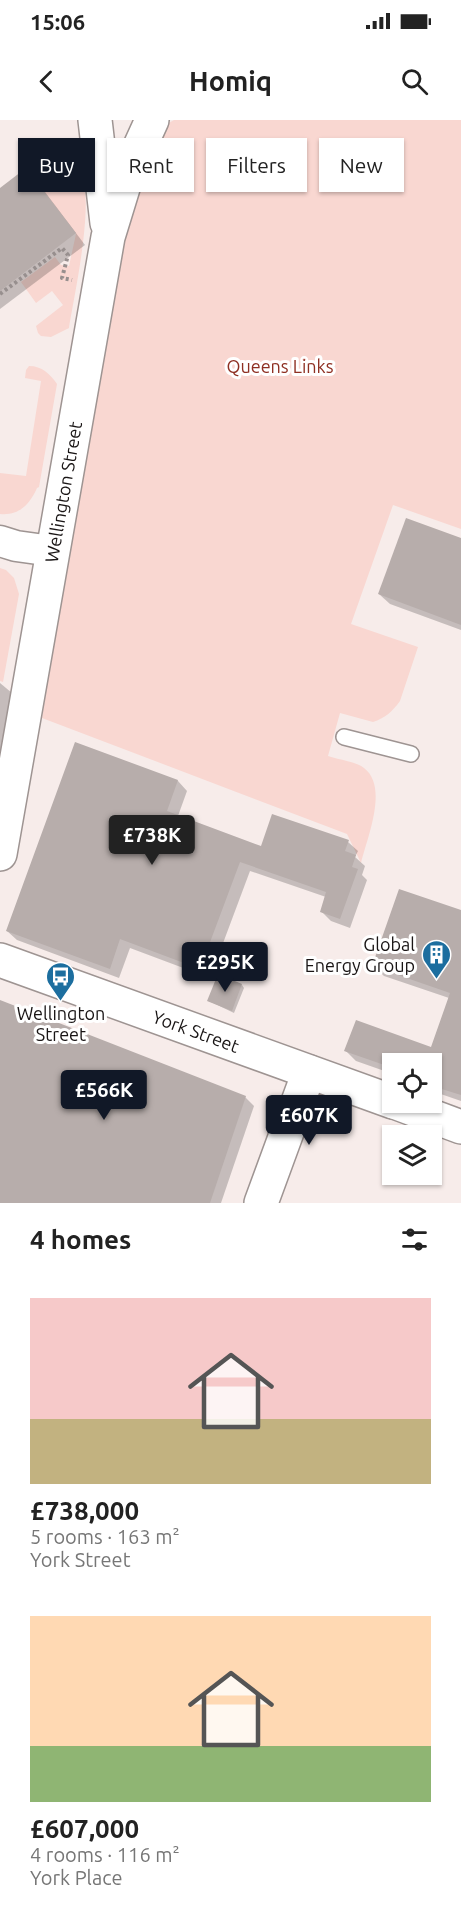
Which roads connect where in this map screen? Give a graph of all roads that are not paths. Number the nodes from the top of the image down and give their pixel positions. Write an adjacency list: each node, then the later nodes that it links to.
1 (95, 120): 3 (street, Wellington Street)
2 (152, 120): 3 (street, Wellington Street)
3 (108, 237): 5 (street, Wellington Street)
4 (0, 541): 5 (street)
5 (52, 551): 8 (street, Wellington Street)
6 (344, 736): 7 (lane)
7 (411, 754)
8 (0, 854)
9 (0, 960): 10 (street, York Street)
10 (309, 1072): 11 (street, York Street); 14 (street)
11 (382, 1098)
12 (423, 1113): 13 (street, York Street)
13 (461, 1127)
14 (261, 1203)

